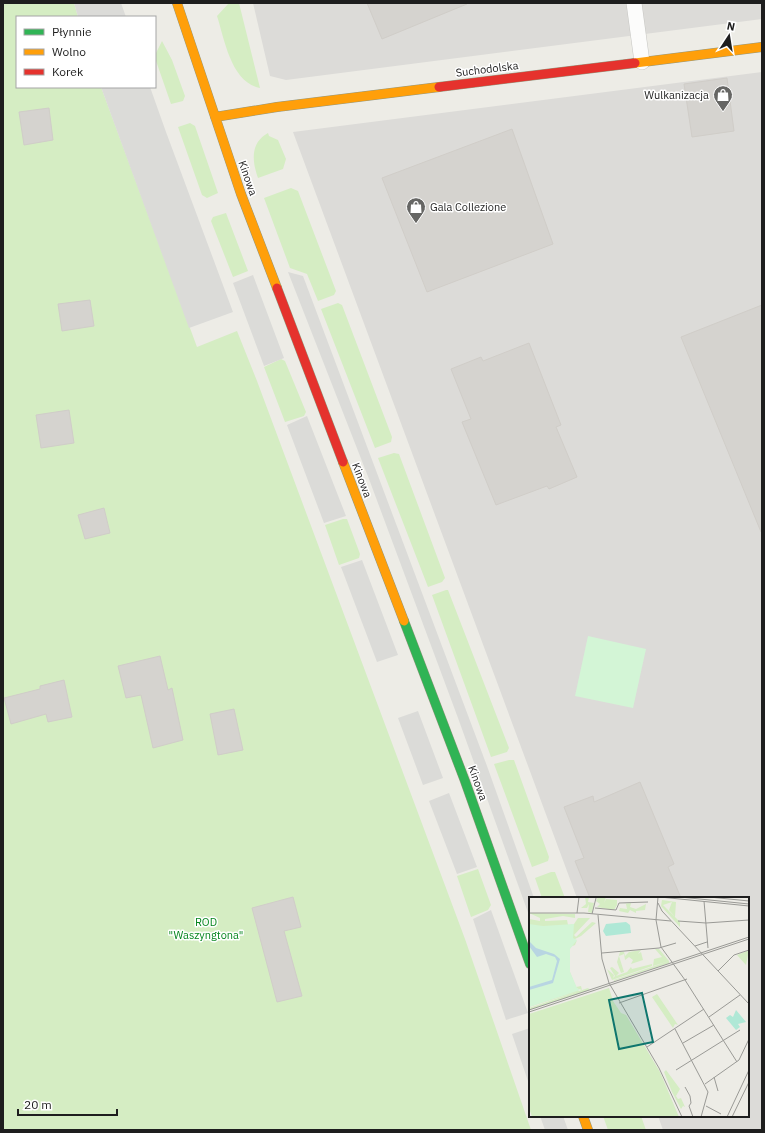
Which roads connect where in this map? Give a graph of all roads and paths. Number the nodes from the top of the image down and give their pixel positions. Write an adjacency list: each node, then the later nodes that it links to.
1 (177, 3): 5 (street, Kinowa)
2 (634, 3): 4 (lane)
3 (762, 47): 4 (street, Suchodolska)
4 (642, 62): 5 (street, Suchodolska)
5 (215, 117): 6 (street, Kinowa)
6 (529, 961)
7 (583, 1117): 8 (street)
8 (588, 1130)

